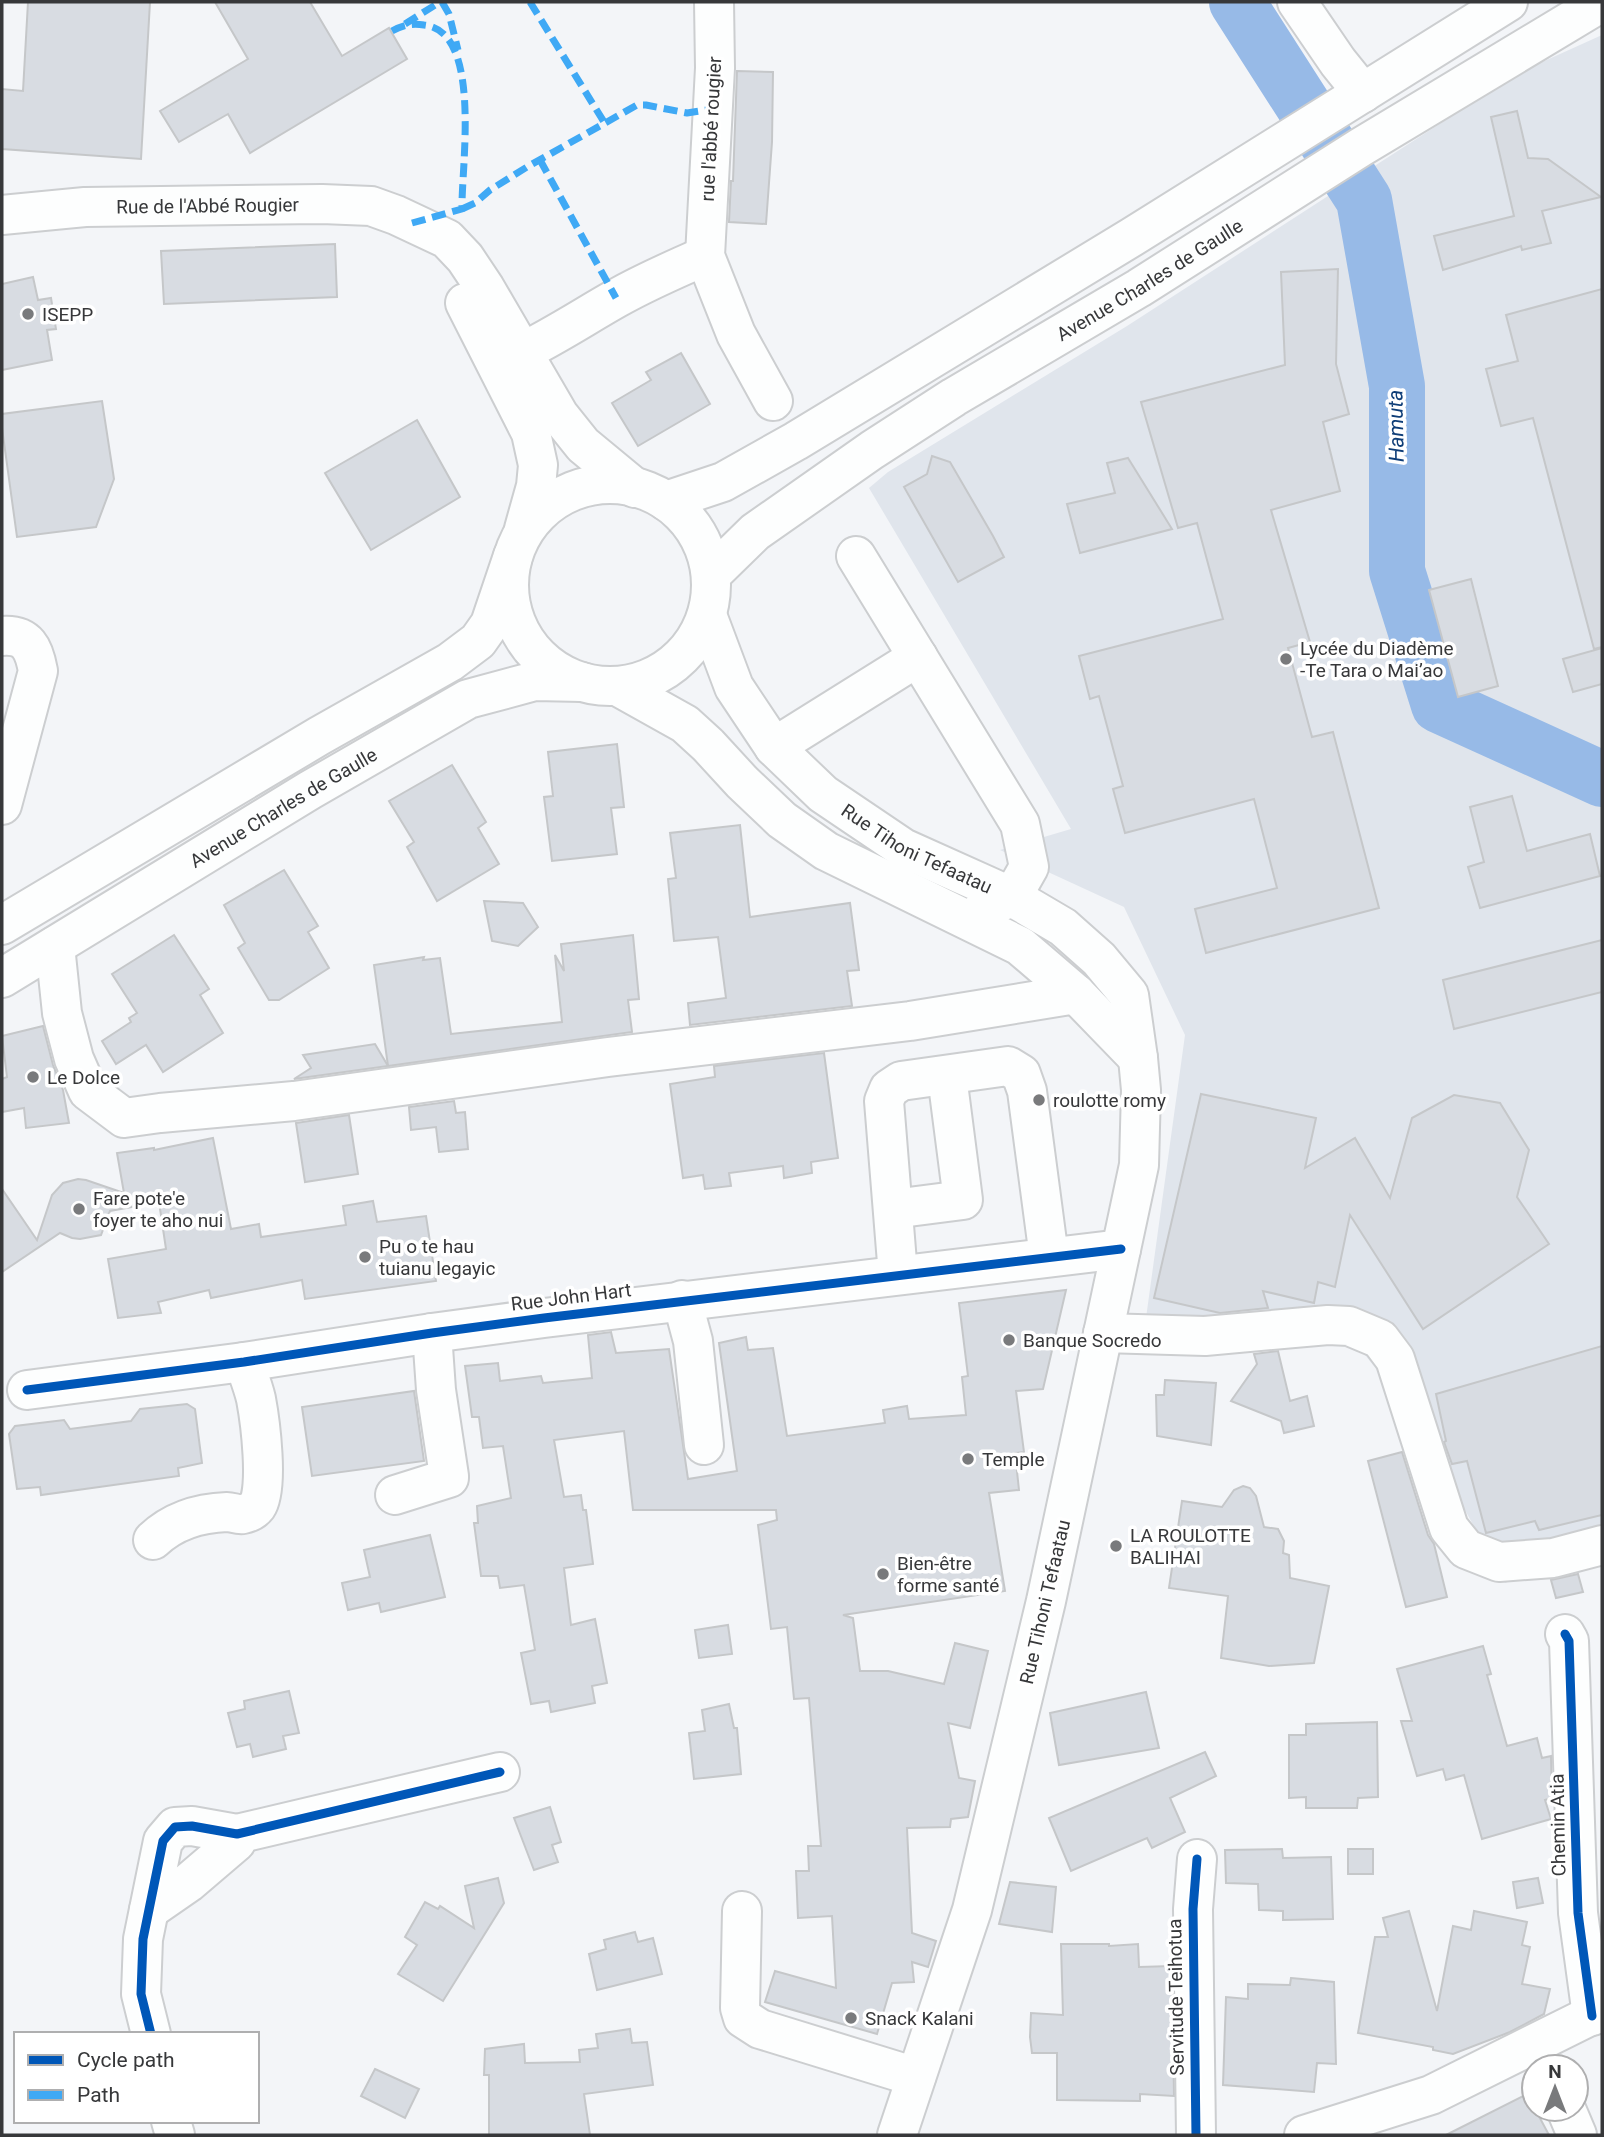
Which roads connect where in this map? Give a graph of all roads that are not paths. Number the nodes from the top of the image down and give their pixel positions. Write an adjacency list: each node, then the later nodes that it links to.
1 (714, 2): 8 (main road, rue l'abbé rougier)
2 (1508, 2): 5 (main road)
3 (1602, 2): 14 (main road, Avenue Charles de Gaulle)
4 (1312, 6): 5 (main road)
5 (1349, 102): 11 (main road)
6 (2, 215): 7 (main road, Rue de l'Abbé Rougier)
7 (412, 223): 9 (main road, Rue de l'Abbé Rougier); 12 (main road)
8 (705, 256): 9 (main road); 10 (main road, rue l'abbé rougier)
9 (522, 352): 11 (main road, Rue de l'Abbé Rougier)
10 (773, 401)
11 (651, 495): 12 (main road); 14 (main road)
12 (518, 545): 18 (main road); 23 (main road)
13 (856, 556): 17 (main road)
14 (711, 575): 15 (main road)
15 (707, 615): 18 (main road); 19 (main road, Rue Tihoni Tefaatau)
16 (2, 636): 20 (main road)
17 (918, 657): 19 (main road); 21 (main road)
18 (599, 684): 22 (main road); 24 (main road, Avenue Charles de Gaulle)
19 (774, 747): 21 (main road, Rue Tihoni Tefaatau)
20 (2, 805)
21 (1012, 897): 22 (main road); 27 (main road, Rue Tihoni Tefaatau)
22 (959, 918): 26 (main road)
23 (2, 925)
24 (55, 946): 25 (main road, Avenue Charles de Gaulle); 26 (main road)
25 (2, 978)
26 (1076, 994): 27 (main road)
27 (1138, 1058): 30 (main road, Rue Tihoni Tefaatau)
28 (947, 1076): 29 (main road); 29 (main road); 31 (main road)
29 (893, 1209): 32 (main road)
30 (1121, 1249): 31 (main road, Rue John Hart); 35 (main road, Rue Tihoni Tefaatau)
31 (1049, 1257): 32 (main road, Rue John Hart)
32 (898, 1275): 33 (main road, Rue John Hart)
33 (682, 1300): 34 (main road, Rue John Hart); 38 (main road)
34 (432, 1333): 36 (main road, Rue John Hart); 39 (main road)
35 (1103, 1333): 41 (main road); 52 (main road, Rue Tihoni Tefaatau)
36 (244, 1362): 37 (main road, Rue John Hart); 40 (main road)
37 (27, 1390)
38 (704, 1445)
39 (395, 1495)
40 (153, 1540)
41 (1602, 1545)
42 (1565, 1634): 48 (main road, Chemin Atia)
43 (500, 1772): 44 (main road)
44 (237, 1834): 46 (main road); 46 (main road)
45 (1197, 1859): 54 (main road, Servitude Teihotua)
46 (149, 1910): 49 (main road)
47 (742, 1911): 52 (main road)
48 (1597, 2013): 50 (main road)
49 (150, 2032)
50 (1545, 2053)
51 (1520, 2063): 55 (main road)
52 (916, 2077): 53 (main road, Rue Tihoni Tefaatau)
53 (897, 2135)
54 (1196, 2135)
55 (1304, 2135)

